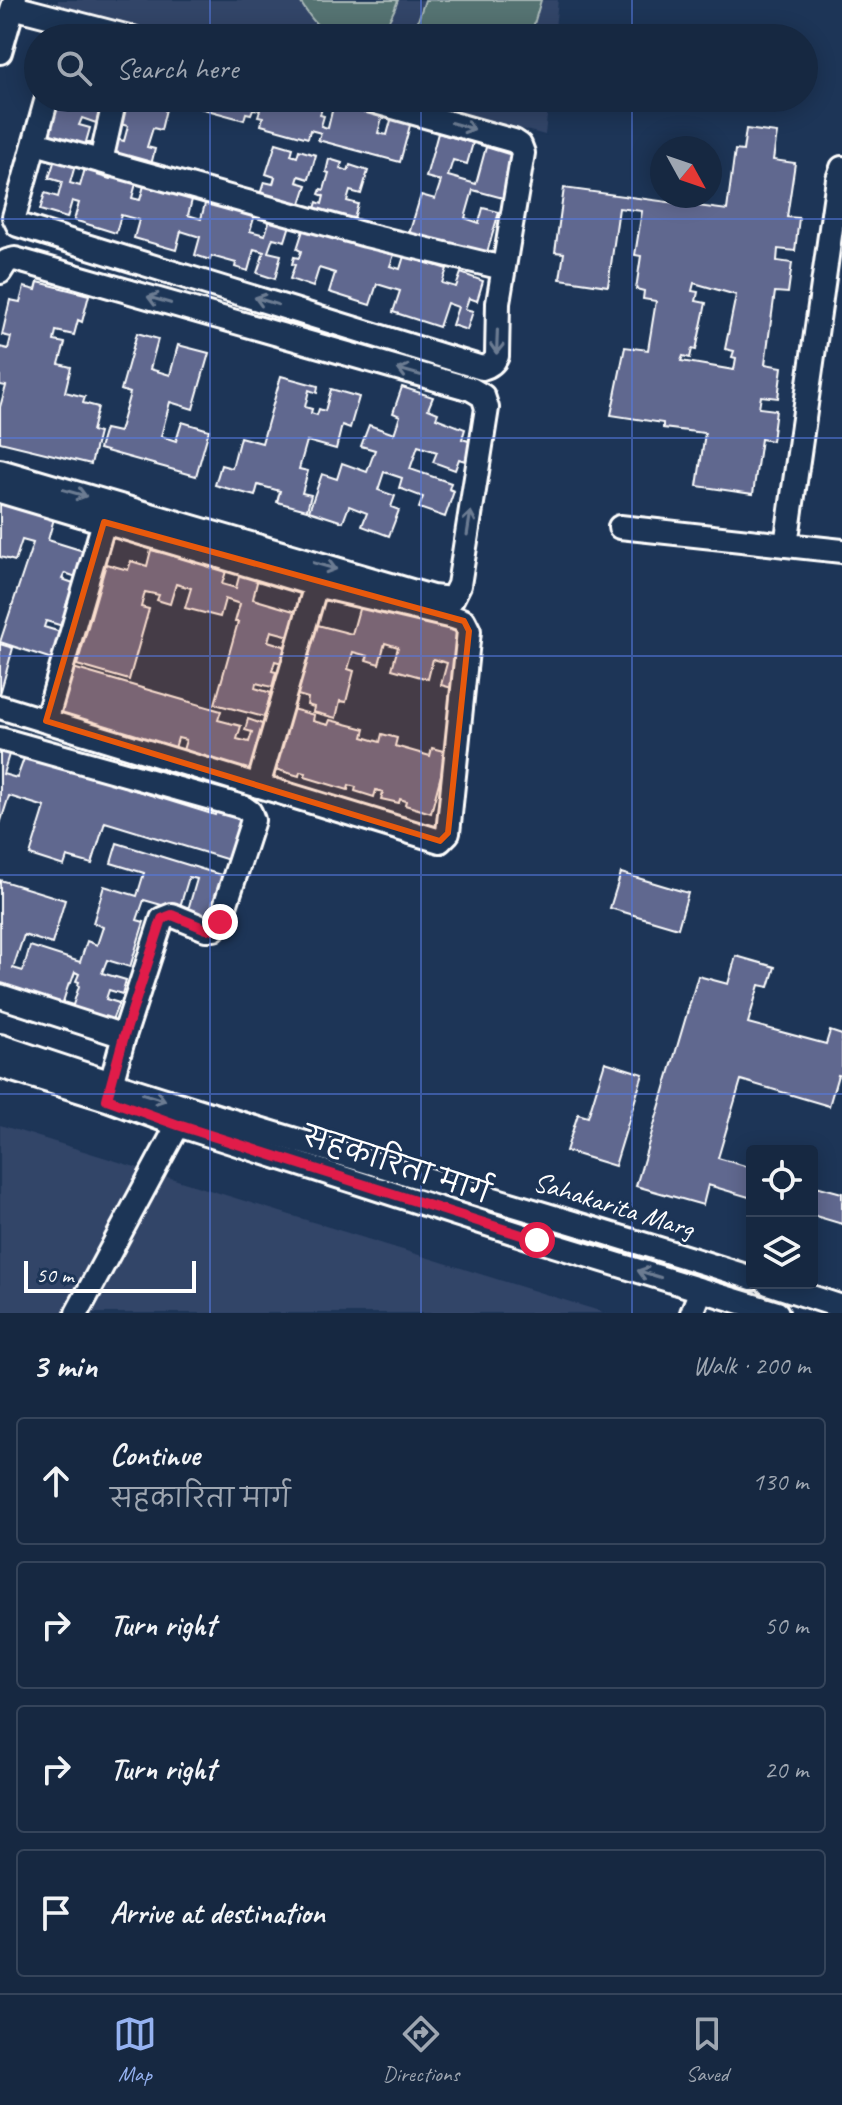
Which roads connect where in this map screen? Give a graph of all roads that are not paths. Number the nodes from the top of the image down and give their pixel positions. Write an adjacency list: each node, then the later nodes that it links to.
1 (14, 3): 2 (street); 3 (street)
2 (54, 24)
3 (0, 52)
4 (43, 112): 7 (street)
5 (112, 112): 8 (street)
6 (411, 112): 10 (street, one-way to 10)
7 (35, 143): 8 (street); 10 (street, one-way to 7)
8 (101, 161): 10 (street)
9 (842, 168): 16 (street)
10 (503, 268)
11 (0, 272): 12 (street, one-way to 11)
12 (0, 471)
13 (0, 491): 14 (street)
14 (104, 522): 18 (street); 20 (street)
15 (620, 527): 16 (street)
16 (786, 545): 17 (street)
17 (842, 551)
18 (316, 585): 22 (street); 22 (street)
19 (0, 707): 20 (street)
20 (46, 721): 22 (street)
21 (0, 739): 24 (street)
22 (258, 786)
23 (0, 996): 24 (street)
24 (124, 1036): 27 (street)
25 (0, 1046): 27 (street, Sahakarita Marg)
26 (0, 1066): 27 (street, सहकारिता मार्ग)
27 (109, 1091): 28 (street, सहकारिता मार्ग); 29 (street, Sahakarita Marg, one-way to 29)
28 (178, 1125): 31 (street, सहकारिता मार्ग, one-way to 28); 33 (street)
29 (746, 1276)
30 (786, 1289): 32 (street)
31 (701, 1290): 34 (street); 35 (street, सहकारिता मार्ग)
32 (842, 1307)
33 (77, 1313)
34 (692, 1313)
35 (777, 1313)

